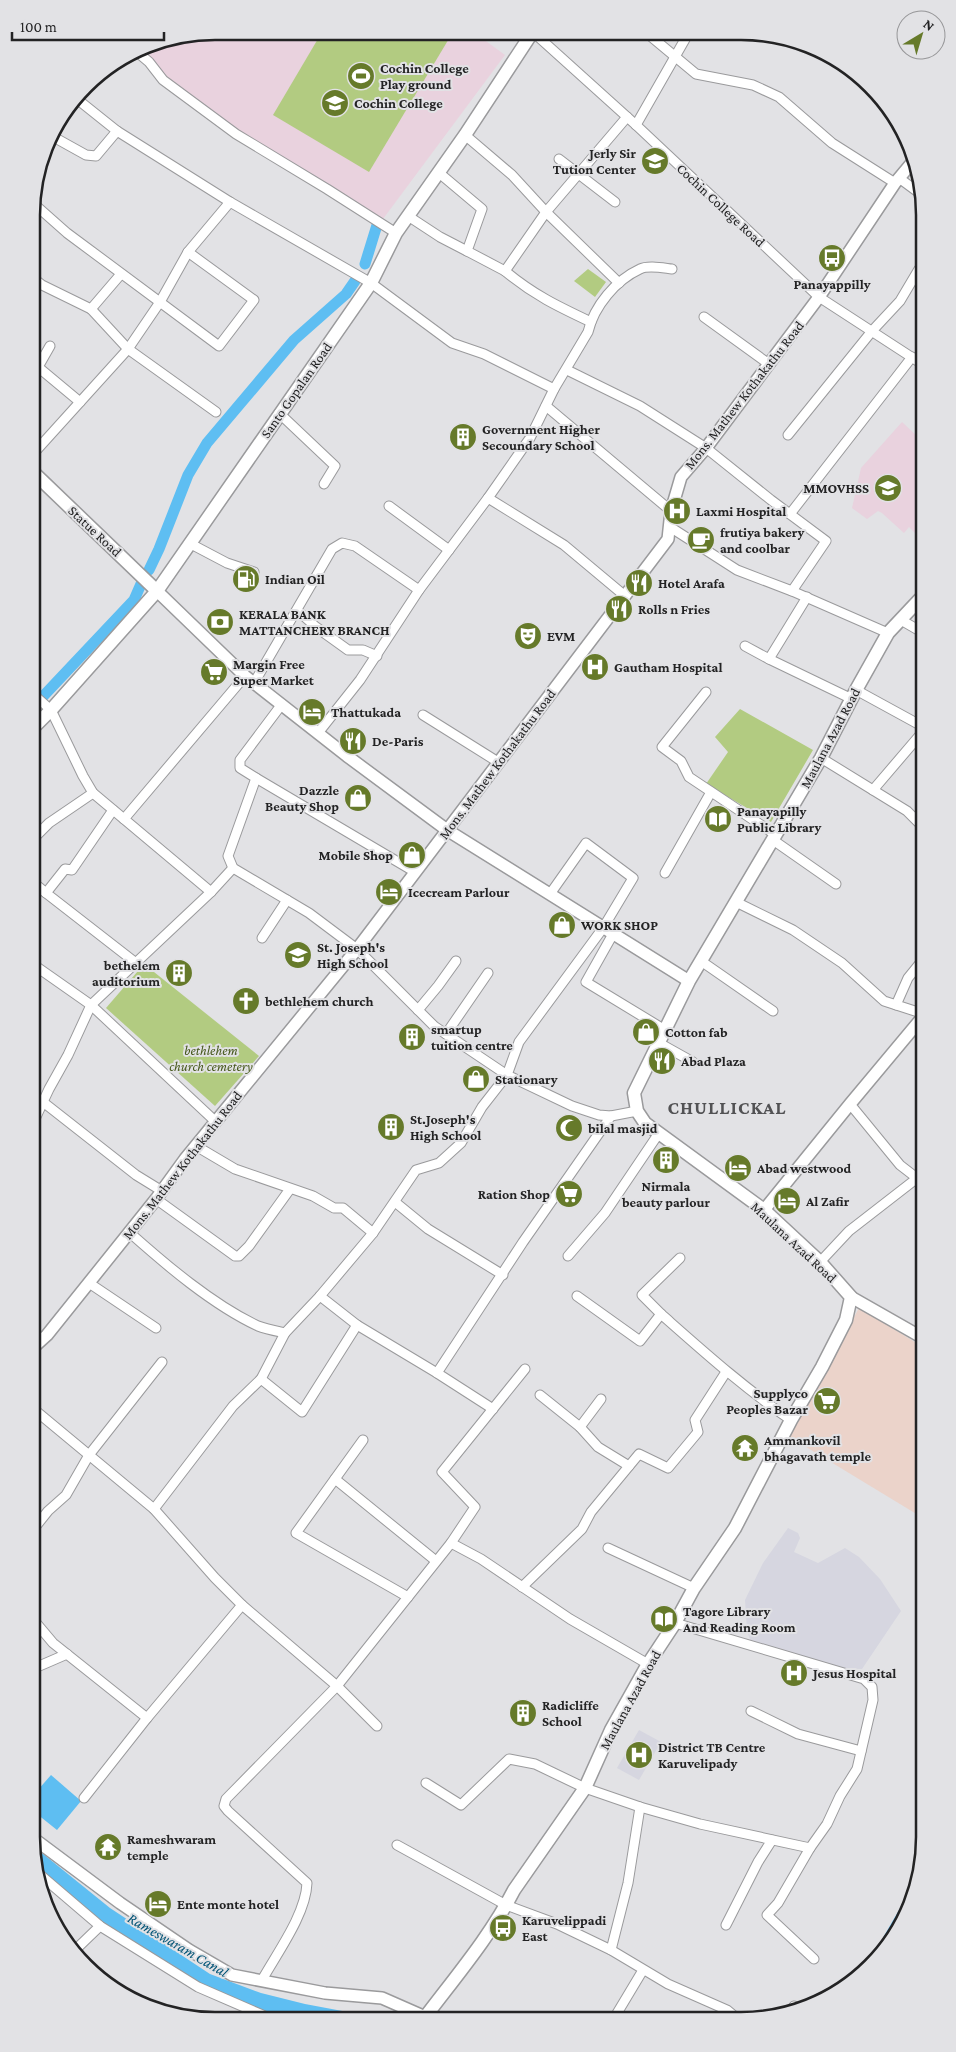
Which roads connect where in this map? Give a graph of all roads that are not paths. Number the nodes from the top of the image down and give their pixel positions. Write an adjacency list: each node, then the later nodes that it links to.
1 (528, 40): 11 (main road, Santo Gopalan Road)
2 (541, 40): 8 (street, Cochin College Road)
3 (655, 40): 6 (street)
4 (685, 40): 6 (street)
5 (142, 56): 24 (street)
6 (675, 57): 9 (street); 17 (street)
7 (81, 102): 10 (street)
8 (628, 117): 9 (street, Cochin College Road); 16 (street)
9 (636, 124): 34 (street, Cochin College Road)
10 (117, 131): 12 (street); 19 (street)
11 (465, 135): 15 (main road, Santo Gopalan Road); 22 (street)
12 (57, 139)
13 (559, 159): 16 (street)
14 (909, 166): 17 (street, Mons. Mathew Kothakathu Road)
15 (438, 172): 23 (main road, Santo Gopalan Road); 25 (street)
16 (578, 175): 20 (street); 22 (street)
17 (897, 181): 18 (street); 34 (street, Mons. Mathew Kothakathu Road)
18 (915, 190)
19 (230, 202): 26 (street); 32 (street)
20 (615, 202)
21 (40, 209): 29 (street)
22 (546, 212): 28 (street); 33 (street)
23 (408, 216): 24 (main road, Santo Gopalan Road); 25 (street)
24 (396, 233): 32 (main road, Santo Gopalan Road)
25 (467, 251): 28 (street)
26 (188, 252): 35 (street); 35 (street)
27 (672, 269): 33 (street)
28 (505, 271): 38 (street)
29 (122, 274): 35 (street); 36 (street)
30 (916, 274): 39 (street)
31 (40, 283): 36 (street)
32 (371, 283): 47 (street); 51 (main road, Santo Gopalan Road)
33 (619, 283): 38 (street)
34 (820, 297): 39 (street, Cochin College Road); 44 (street, Mons. Mathew Kothakathu Road)
35 (160, 302): 41 (street)
36 (91, 309): 41 (street)
37 (704, 317): 44 (street)
38 (591, 322): 46 (street)
39 (872, 331): 42 (street, Cochin College Road); 52 (street)
40 (50, 346): 43 (street)
41 (128, 349): 48 (street); 50 (street)
42 (915, 359): 60 (street)
43 (40, 364)
44 (769, 364): 54 (street, Mons. Mathew Kothakathu Road)
45 (40, 369): 48 (street)
46 (567, 370): 47 (street); 54 (street)
47 (554, 389): 49 (street)
48 (80, 402): 53 (street)
49 (546, 406): 57 (street); 59 (street)
50 (216, 412)
51 (279, 413): 56 (street); 62 (main road, Santo Gopalan Road)
52 (788, 435)
53 (40, 445)
54 (706, 448): 59 (street, Mons. Mathew Kothakathu Road); 60 (street)
55 (40, 479): 65 (main road, Statue Road)
56 (324, 484)
57 (488, 498): 63 (street); 68 (street)
58 (389, 506): 63 (street)
59 (670, 511): 61 (street, Mons. Mathew Kothakathu Road)
60 (790, 514): 67 (street)
61 (670, 527): 67 (street); 68 (street, Mons. Mathew Kothakathu Road)
62 (189, 543): 64 (street); 65 (main road, Santo Gopalan Road)
63 (450, 550): 66 (street)
64 (254, 572)
65 (157, 590): 78 (street); 84 (main road, Santo Gopalan Road)
66 (419, 590): 71 (street); 76 (street)
67 (792, 591): 69 (street)
68 (625, 596): 91 (street, Mons. Mathew Kothakathu Road)
69 (807, 597): 74 (street); 77 (street)
70 (916, 603): 72 (main road, Maulana Azad Road)
71 (298, 611): 76 (street); 79 (street)
72 (901, 620): 73 (street); 74 (main road, Maulana Azad Road)
73 (916, 629)
74 (888, 633): 81 (main road, Maulana Azad Road)
75 (745, 646): 77 (street)
76 (377, 656): 88 (street)
77 (769, 659): 81 (street)
78 (245, 676): 79 (street); 97 (street)
79 (254, 683): 83 (street)
80 (706, 692): 94 (street)
81 (854, 694): 87 (street); 90 (main road, Maulana Azad Road)
82 (40, 700): 84 (street)
83 (282, 704): 88 (street); 92 (street)
84 (47, 707): 86 (main road, Santo Gopalan Road); 95 (street)
85 (423, 715): 91 (street)
86 (40, 718)
87 (916, 723)
88 (318, 733): 99 (street)
89 (916, 740): 93 (street)
90 (821, 758): 93 (street); 101 (main road, Maulana Azad Road)
91 (498, 762): 99 (street, Mons. Mathew Kothakathu Road)
92 (256, 778): 102 (street); 103 (street)
93 (873, 790): 98 (street)
94 (711, 792): 101 (street); 104 (street)
95 (94, 793): 96 (street); 100 (street)
96 (113, 810): 97 (street); 107 (street)
97 (124, 819): 108 (street)
98 (916, 820)
99 (447, 830): 103 (street, Mons. Mathew Kothakathu Road); 109 (street)
100 (40, 832)
101 (774, 837): 105 (street); 111 (main road, Maulana Azad Road)
102 (233, 868): 108 (street); 110 (street)
103 (414, 872): 114 (street, Mons. Mathew Kothakathu Road)
104 (666, 873)
105 (836, 884)
106 (40, 888): 107 (street)
107 (46, 892): 117 (street)
108 (211, 892): 117 (street)
109 (550, 894): 112 (street); 112 (street)
110 (287, 900): 113 (street); 114 (street)
111 (736, 902): 116 (main road, Maulana Azad Road); 123 (street)
112 (608, 931): 121 (street); 128 (street); 132 (street)
113 (262, 938)
114 (357, 950): 124 (street); 138 (street, Mons. Mathew Kothakathu Road)
115 (456, 961): 124 (street)
116 (701, 961): 121 (main road, Maulana Azad Road); 125 (street)
117 (136, 963): 122 (street)
118 (916, 968): 123 (street)
119 (40, 971): 122 (street)
120 (488, 973): 129 (street)
121 (689, 982): 128 (main road, Maulana Azad Road)
122 (91, 1005): 133 (street); 138 (street)
123 (896, 1005): 126 (street)
124 (418, 1010): 129 (street)
125 (773, 1011)
126 (916, 1011)
127 (916, 1025): 134 (street)
128 (665, 1030): 130 (main road, Maulana Azad Road)
129 (446, 1034): 132 (street)
130 (658, 1043): 131 (street); 136 (main road, Maulana Azad Road)
131 (693, 1062)
132 (507, 1075): 137 (street); 145 (street)
133 (43, 1102): 135 (street); 144 (street)
134 (850, 1104): 141 (street); 146 (street)
135 (40, 1108)
136 (637, 1111): 137 (street); 139 (main road, Maulana Azad Road)
137 (611, 1116): 152 (street)
138 (216, 1122): 140 (street, Mons. Mathew Kothakathu Road)
139 (659, 1133): 146 (main road, Maulana Azad Road); 149 (street)
140 (196, 1146): 143 (street); 144 (street, Mons. Mathew Kothakathu Road)
141 (916, 1178)
142 (916, 1182): 151 (street)
143 (290, 1189): 144 (street); 148 (street)
144 (159, 1195): 147 (street, Mons. Mathew Kothakathu Road)
145 (396, 1202): 148 (street); 152 (street)
146 (764, 1210): 151 (main road, Maulana Azad Road)
147 (129, 1232): 153 (street, Mons. Mathew Kothakathu Road); 160 (street)
148 (373, 1233): 154 (street)
149 (568, 1256)
150 (680, 1258): 157 (street)
151 (820, 1262): 156 (main road, Maulana Azad Road)
152 (504, 1275): 166 (street)
153 (89, 1282): 159 (street); 162 (street, Mons. Mathew Kothakathu Road)
154 (320, 1296): 158 (street); 160 (street)
155 (577, 1296): 157 (street)
156 (851, 1298): 161 (street); 172 (main road, Maulana Azad Road)
157 (661, 1314): 165 (street)
158 (357, 1325): 166 (street); 167 (street)
159 (156, 1328)
160 (285, 1333): 167 (street)
161 (916, 1335)
162 (40, 1342)
163 (162, 1362): 175 (street)
164 (525, 1369): 170 (street)
165 (726, 1372): 172 (street); 176 (street)
166 (437, 1373): 170 (street)
167 (261, 1379): 178 (street)
168 (540, 1395): 173 (street)
169 (601, 1399): 173 (street)
170 (492, 1409): 180 (street)
171 (40, 1414): 175 (street)
172 (791, 1420): 184 (main road, Maulana Azad Road)
173 (580, 1427): 176 (street)
174 (363, 1440): 177 (street)
175 (89, 1454): 178 (street); 179 (street)
176 (629, 1466): 183 (street)
177 (335, 1479): 182 (street); 185 (street)
178 (154, 1509): 186 (street)
179 (40, 1521)
180 (451, 1543): 182 (street); 183 (street)
181 (608, 1548): 184 (street)
182 (436, 1561): 185 (street)
183 (522, 1587): 190 (street)
184 (694, 1588): 187 (main road, Maulana Azad Road)
185 (408, 1597): 192 (street)
186 (242, 1605): 192 (street); 194 (street)
187 (675, 1623): 190 (main road, Maulana Azad Road); 196 (street)
188 (40, 1628): 189 (street)
189 (67, 1654): 191 (street); 194 (street)
190 (648, 1664): 198 (main road, Maulana Azad Road)
191 (40, 1666)
192 (338, 1686): 195 (street); 213 (street)
193 (750, 1711): 196 (street)
194 (147, 1718): 199 (street)
195 (377, 1726)
196 (861, 1751): 204 (street)
197 (426, 1783): 198 (street)
198 (585, 1788): 200 (street); 206 (main road, Maulana Azad Road)
199 (84, 1798)
200 (640, 1807): 201 (street); 210 (street)
201 (772, 1840): 204 (street); 207 (street)
202 (40, 1843): 213 (street)
203 (398, 1845): 206 (street)
204 (810, 1848): 211 (street)
205 (45, 1879): 208 (street)
206 (506, 1905): 210 (street); 216 (main road, Maulana Azad Road)
207 (726, 1925)
208 (100, 1926): 209 (street); 214 (street)
209 (79, 1946)
210 (611, 1950): 212 (street)
211 (814, 1958)
212 (642, 1970): 217 (street); 218 (street)
213 (262, 1980): 215 (street)
214 (246, 2012)
215 (415, 2012)
216 (428, 2012)
217 (618, 2012)
218 (730, 2012)

